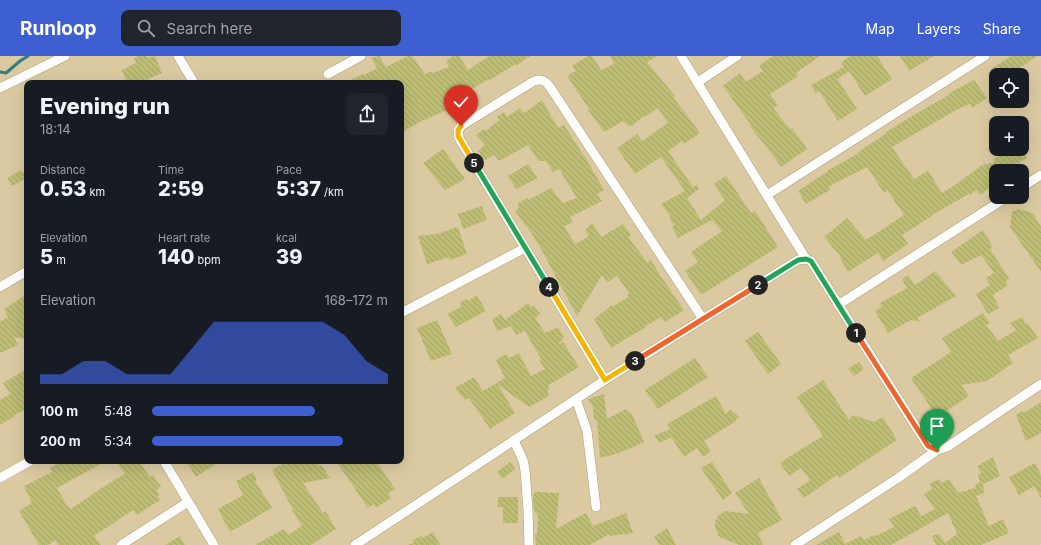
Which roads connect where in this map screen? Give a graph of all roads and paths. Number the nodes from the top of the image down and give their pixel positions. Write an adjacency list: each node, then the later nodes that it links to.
1 (65, 56): 10 (street)
2 (178, 56): 8 (street)
3 (361, 56): 7 (street)
4 (681, 56): 9 (street)
5 (737, 56): 9 (street)
6 (985, 56): 13 (street)
7 (328, 74)
8 (192, 80)
9 (698, 82): 13 (street)
10 (0, 88)
11 (1041, 175): 12 (street)
12 (1029, 183)
13 (766, 195): 16 (street)
14 (996, 204): 19 (street)
15 (525, 248): 20 (street); 21 (street); 22 (street)
16 (806, 259): 19 (street); 21 (street)
17 (24, 273): 18 (street)
18 (0, 287)
19 (838, 305): 26 (street)
20 (404, 311)
21 (702, 319): 22 (street)
22 (605, 380): 24 (street)
23 (1041, 384): 26 (street)
24 (576, 399): 25 (street); 31 (street)
25 (514, 441): 34 (street); 35 (street)
26 (937, 450): 36 (street)
27 (25, 464): 29 (street)
28 (166, 464): 30 (street)
29 (0, 478)
30 (188, 502): 32 (street); 33 (street)
31 (596, 507)
32 (121, 545)
33 (214, 545)
34 (355, 545)
35 (529, 545)
36 (795, 545)

